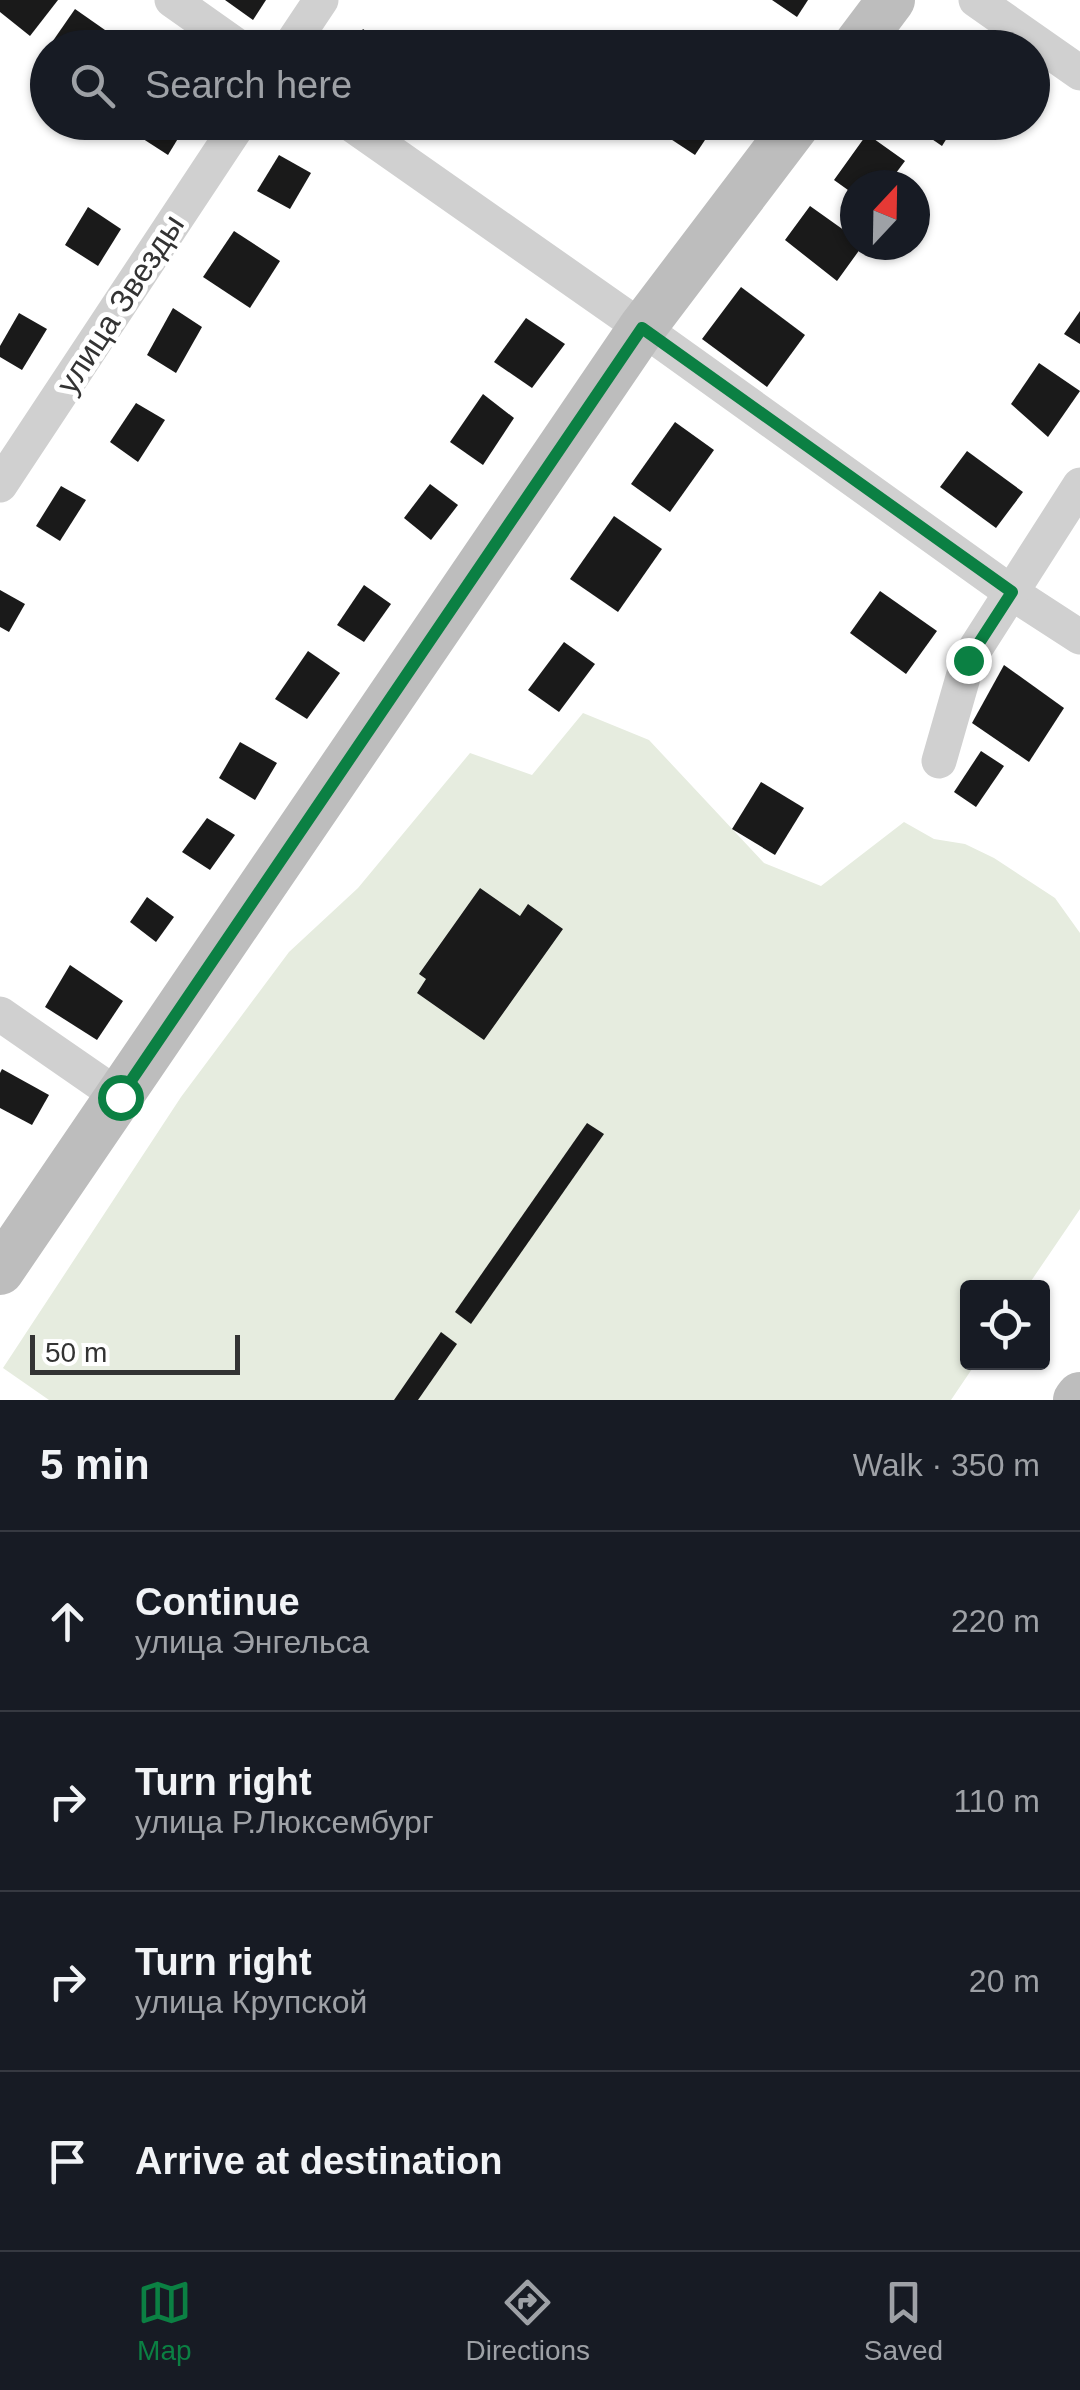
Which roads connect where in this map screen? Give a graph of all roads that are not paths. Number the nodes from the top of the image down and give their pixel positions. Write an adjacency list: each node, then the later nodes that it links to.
1 (172, 0): 5 (street)
2 (320, 0): 6 (street)
3 (892, 0): 7 (street)
4 (976, 0): 8 (street)
5 (214, 30)
6 (301, 30)
7 (869, 30)
8 (1018, 30)
9 (1050, 53): 10 (street)
10 (1080, 74)
11 (228, 140): 15 (street, улица Звезды)
12 (374, 140): 14 (street)
13 (784, 140): 14 (street)
14 (642, 328): 17 (street); 21 (street)
15 (0, 485)
16 (1080, 485): 17 (street)
17 (1012, 592): 18 (street); 19 (street)
18 (1080, 637)
19 (939, 761)
20 (0, 1014): 21 (street)
21 (120, 1097): 22 (street)
22 (0, 1271)

